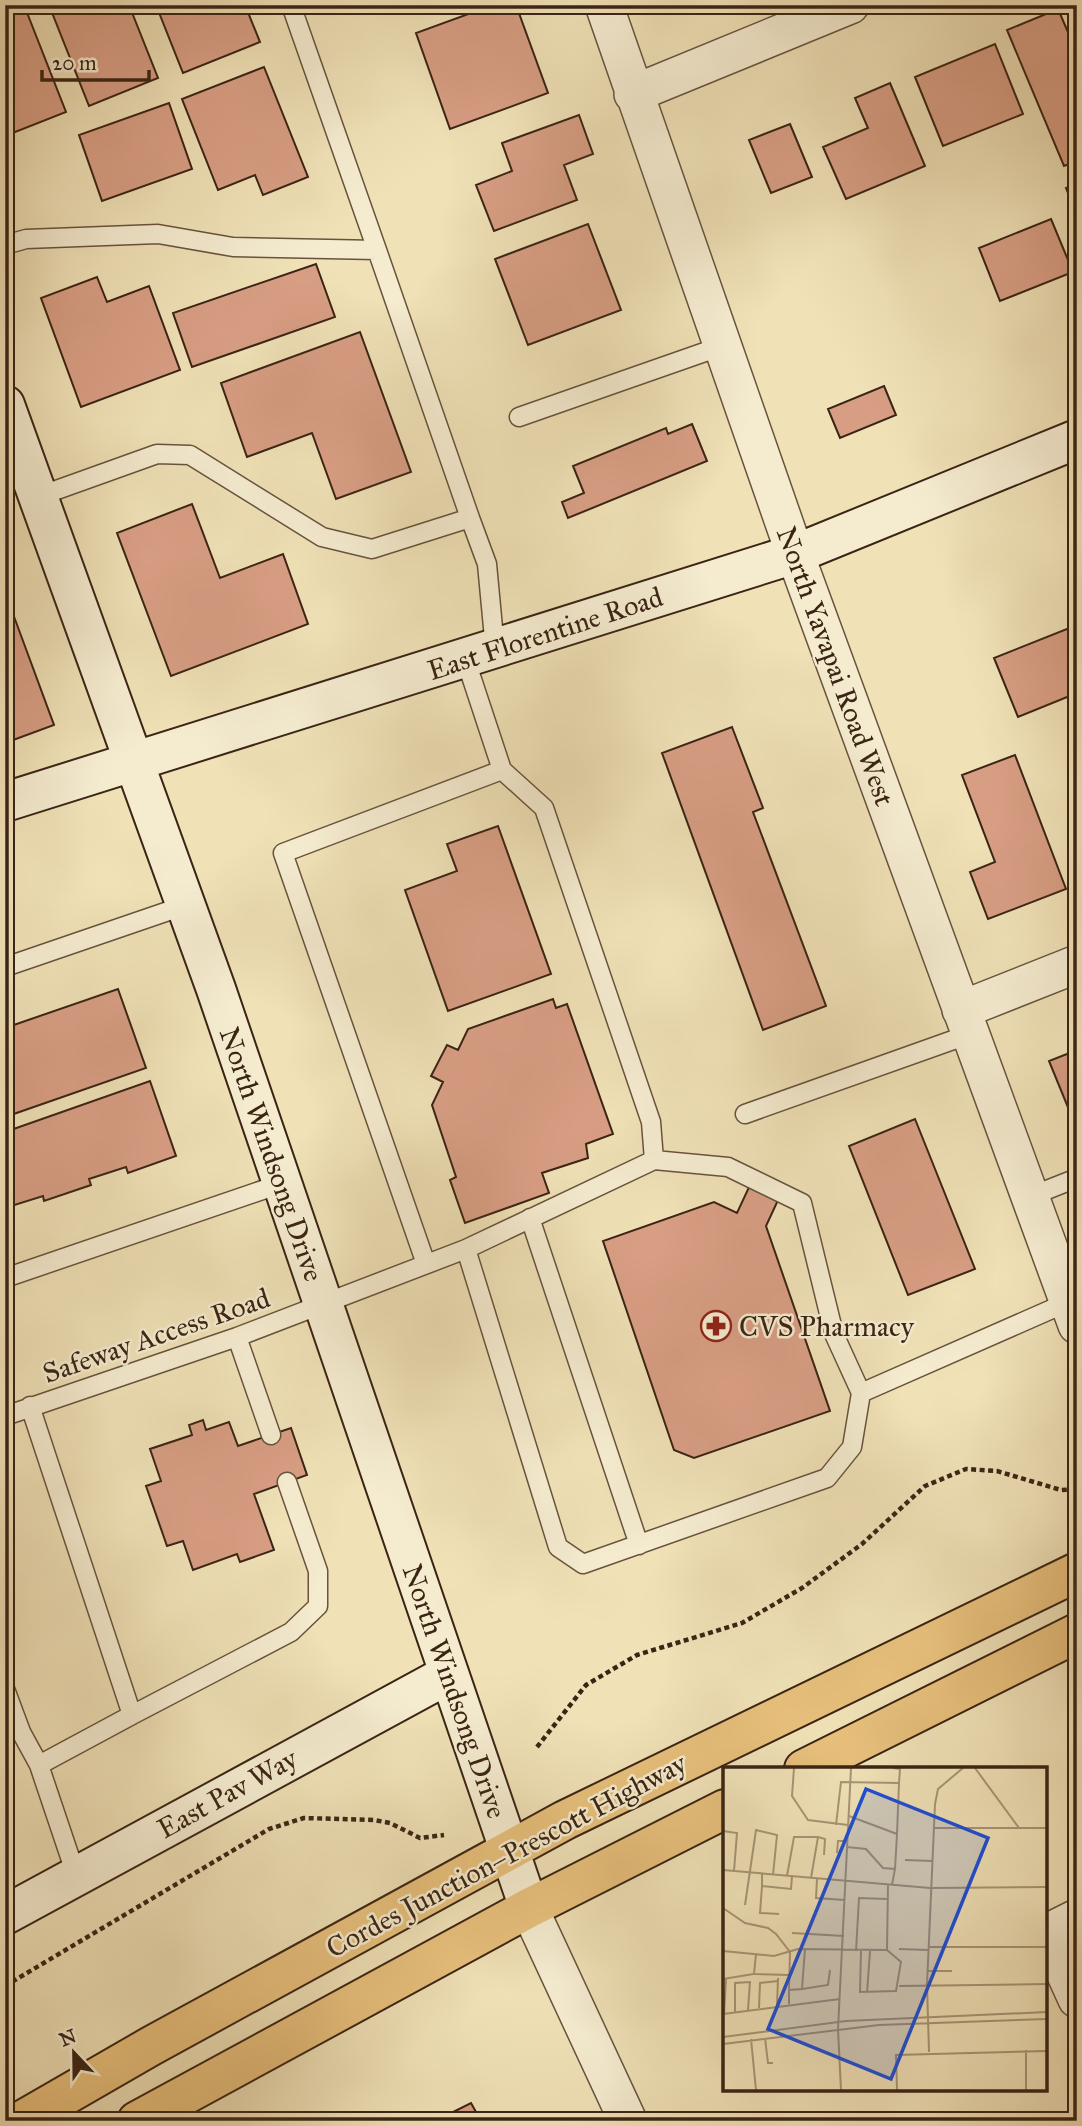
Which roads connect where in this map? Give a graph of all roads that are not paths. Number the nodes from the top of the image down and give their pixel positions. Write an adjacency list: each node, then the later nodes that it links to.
1 (291, 5): 6 (lane)
2 (604, 5): 4 (street, North Yavapai Road West)
3 (850, 5): 4 (street)
4 (634, 94): 7 (street, North Yavapai Road West)
5 (5, 245): 6 (lane)
6 (376, 250): 13 (lane)
7 (722, 346): 9 (lane); 14 (street, North Yavapai Road West)
8 (5, 405): 11 (street, North Windsong Drive)
9 (519, 417)
10 (1077, 439): 14 (street, East Florentine Road)
11 (13, 453): 12 (street, North Windsong Drive)
12 (37, 497): 13 (lane); 16 (street, North Windsong Drive)
13 (470, 518): 15 (lane)
14 (794, 554): 15 (street, East Florentine Road); 22 (street, North Yavapai Road West)
15 (480, 653): 16 (street, East Florentine Road); 17 (lane)
16 (135, 763): 18 (street, East Florentine Road); 19 (street, North Windsong Drive)
17 (502, 770): 24 (lane); 30 (lane)
18 (5, 802)
19 (186, 905): 21 (lane); 26 (street, North Windsong Drive)
20 (1077, 964): 22 (street)
21 (5, 967)
22 (966, 1022): 23 (lane); 27 (street, North Yavapai Road West)
23 (745, 1114)
24 (654, 1160): 28 (lane, Safeway Access Road); 35 (lane)
25 (1077, 1178): 27 (lane)
26 (283, 1183): 31 (lane); 32 (street, North Windsong Drive)
27 (1030, 1198): 33 (street, North Yavapai Road West)
28 (530, 1218): 29 (lane, Safeway Access Road); 40 (lane)
29 (466, 1249): 30 (lane, Safeway Access Road); 40 (lane)
30 (426, 1264): 32 (lane, Safeway Access Road)
31 (5, 1278)
32 (323, 1303): 34 (lane, Safeway Access Road); 43 (street, North Windsong Drive)
33 (1074, 1308): 35 (lane)
34 (237, 1337): 36 (lane, Safeway Access Road); 38 (lane)
35 (861, 1393): 40 (lane)
36 (30, 1406): 37 (lane, Safeway Access Road); 45 (lane)
37 (5, 1416)
38 (271, 1435)
39 (287, 1482): 45 (lane)
40 (639, 1545)
41 (1077, 1572): 49 (main road, Cordes Junction–Prescott Highway)
42 (1077, 1633): 47 (main road)
43 (449, 1674): 49 (street, North Windsong Drive); 50 (street, East Pav Way)
44 (5, 1689): 46 (lane)
45 (132, 1715): 46 (lane)
46 (39, 1765): 50 (lane)
47 (808, 1767)
48 (723, 1810): 51 (main road, Cordes Junction–Prescott Highway)
49 (509, 1850): 51 (street, North Windsong Drive); 55 (main road, Cordes Junction–Prescott Highway)
50 (76, 1875): 52 (street, East Pav Way)
51 (528, 1908): 56 (main road, Cordes Junction–Prescott Highway); 57 (street)
52 (5, 1915)
53 (1062, 1925): 54 (street)
54 (1077, 1999)
55 (21, 2121)
56 (136, 2121)
57 (628, 2121)

